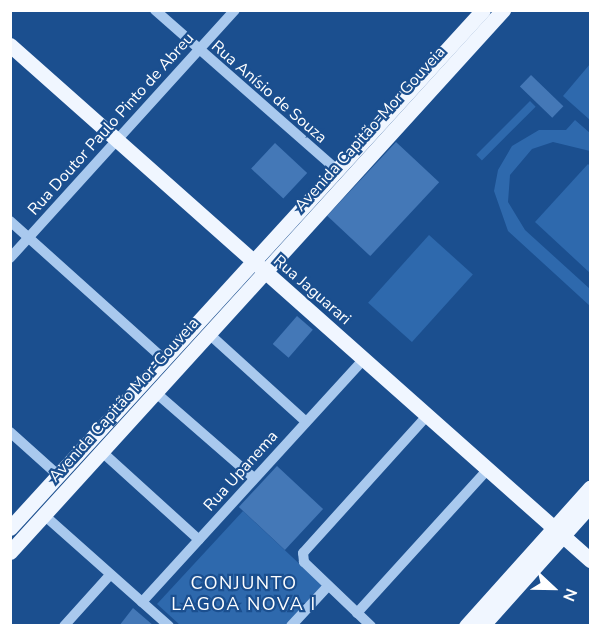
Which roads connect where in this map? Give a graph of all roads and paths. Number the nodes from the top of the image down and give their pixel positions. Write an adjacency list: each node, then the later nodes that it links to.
1 (155, 10): 7 (street, Rua Anísio de Souza)
2 (235, 10): 7 (street, Rua Doutor Paulo Pinto de Abreu)
3 (483, 10): 5 (main road); 9 (main road, Avenida Capitão-Mor Gouveia)
4 (503, 10): 5 (main road, Avenida Capitão-Mor Gouveia)
5 (480, 36): 13 (main road, Avenida Capitão-Mor Gouveia)
6 (10, 45): 8 (main road, Rua Jaguarari)
7 (198, 50): 8 (street, Rua Doutor Paulo Pinto de Abreu); 9 (street, Rua Anísio de Souza)
8 (116, 140): 11 (street, Rua Doutor Paulo Pinto de Abreu); 13 (main road, Rua Jaguarari)
9 (337, 170): 13 (main road, Avenida Capitão-Mor Gouveia)
10 (10, 221): 11 (street)
11 (30, 237): 12 (street, Rua Doutor Paulo Pinto de Abreu); 15 (street)
12 (10, 258)
13 (258, 267): 14 (main road, Avenida Capitão Mor-Gouveia); 15 (main road, Avenida Capitão Mor-Gouveia); 16 (main road, Rua Jaguarari)
14 (208, 333): 17 (main road, Avenida Capitão Mor-Gouveia); 19 (street)
15 (165, 360): 23 (main road, Avenida Capitão Mor-Gouveia)
16 (363, 360): 18 (main road, Rua Jaguarari); 19 (street, Rua Upanema)
17 (155, 392): 21 (main road, Avenida Capitão Mor-Gouveia); 24 (street)
18 (428, 416): 22 (main road, Rua Jaguarari); 34 (street)
19 (306, 422): 24 (street, Rua Upanema)
20 (10, 432): 23 (street)
21 (101, 452): 27 (main road, Avenida Capitão Mor-Gouveia); 30 (street)
22 (488, 470): 29 (main road, Rua Jaguarari); 36 (street)
23 (58, 476): 28 (main road, Avenida Capitão Mor-Gouveia)
24 (254, 478): 30 (street, Rua Upanema)
25 (591, 488): 29 (main road)
26 (591, 505): 29 (main road)
27 (44, 515): 31 (main road, Avenida Capitão Mor-Gouveia); 33 (street)
28 (10, 528)
29 (559, 532): 32 (main road, Rua Jaguarari); 41 (main road); 42 (main road)
30 (199, 540): 35 (street, Rua Upanema)
31 (10, 552)
32 (591, 560)
33 (110, 575): 35 (street); 37 (street)
34 (328, 585): 36 (street); 39 (street)
35 (142, 603): 38 (street)
36 (357, 613): 40 (street)
37 (64, 626)
38 (168, 626)
39 (291, 626)
40 (371, 626)
41 (466, 626)
42 (482, 626)

